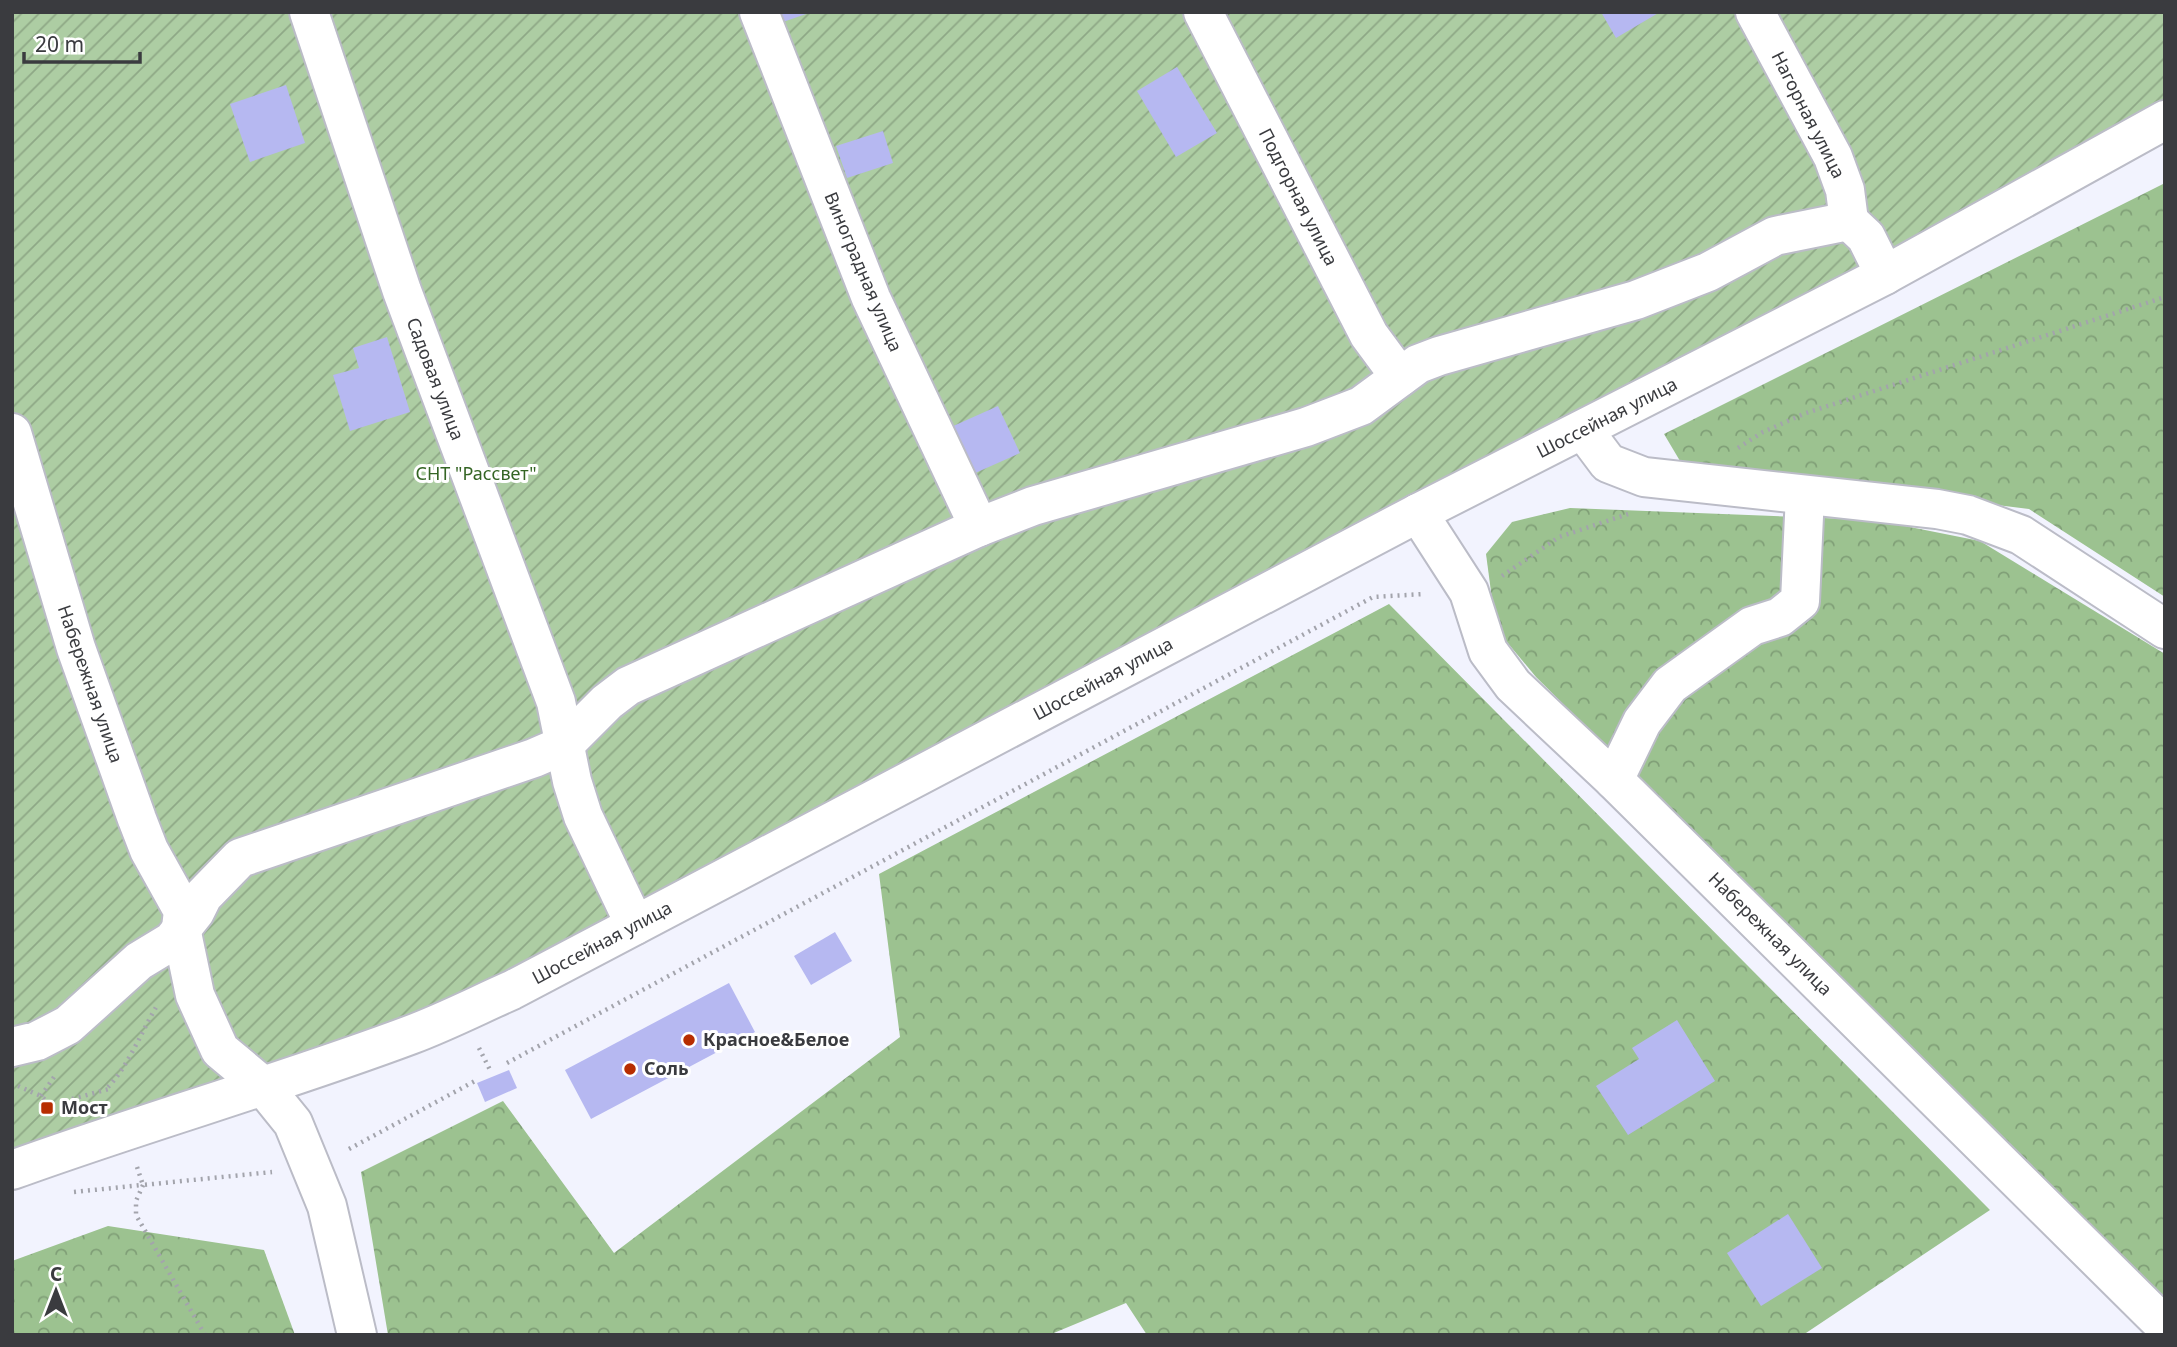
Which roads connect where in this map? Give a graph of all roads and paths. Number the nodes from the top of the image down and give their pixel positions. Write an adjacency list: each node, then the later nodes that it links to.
1 (309, 12): 19 (street, Садовая улица)
2 (759, 12): 16 (street, Виноградная улица)
3 (1203, 12): 9 (street, Подгорная улица)
4 (1755, 12): 6 (street, Нагорная улица)
5 (2165, 120): 7 (street, Шоссейная улица)
6 (1849, 220): 7 (street); 9 (street)
7 (1885, 275): 10 (street, Шоссейная улица)
8 (2165, 297): 12 (path)
9 (1400, 377): 16 (street)
10 (1584, 431): 12 (street); 14 (street, Шоссейная улица)
11 (12, 433): 22 (street, Набережная улица)
12 (1685, 482): 13 (street)
13 (1805, 495): 18 (street); 20 (street)
14 (1418, 513): 17 (street, Набережная улица); 21 (street, Шоссейная улица)
15 (1629, 513): 17 (path)
16 (979, 527): 19 (street)
17 (1469, 592): 20 (street, Набережная улица); 24 (path)
18 (2165, 629)
19 (564, 745): 21 (street, Садовая улица); 22 (street)
20 (1614, 779): 38 (street, Набережная улица)
21 (635, 925): 27 (street, Шоссейная улица)
22 (184, 947): 23 (street); 27 (street, Набережная улица); 28 (path)
23 (12, 1047)
24 (507, 1063)
25 (475, 1081): 32 (path)
26 (12, 1083): 31 (path)
27 (263, 1086): 34 (street, Шоссейная улица); 40 (street)
28 (108, 1087): 29 (path); 30 (path)
29 (111, 1095)
30 (72, 1099)
31 (52, 1106)
32 (349, 1149)
33 (135, 1161): 36 (path)
34 (12, 1170)
35 (273, 1172): 36 (path)
36 (143, 1185): 37 (path); 39 (path)
37 (68, 1193)
38 (2165, 1325)
39 (205, 1335)
40 (357, 1335)

